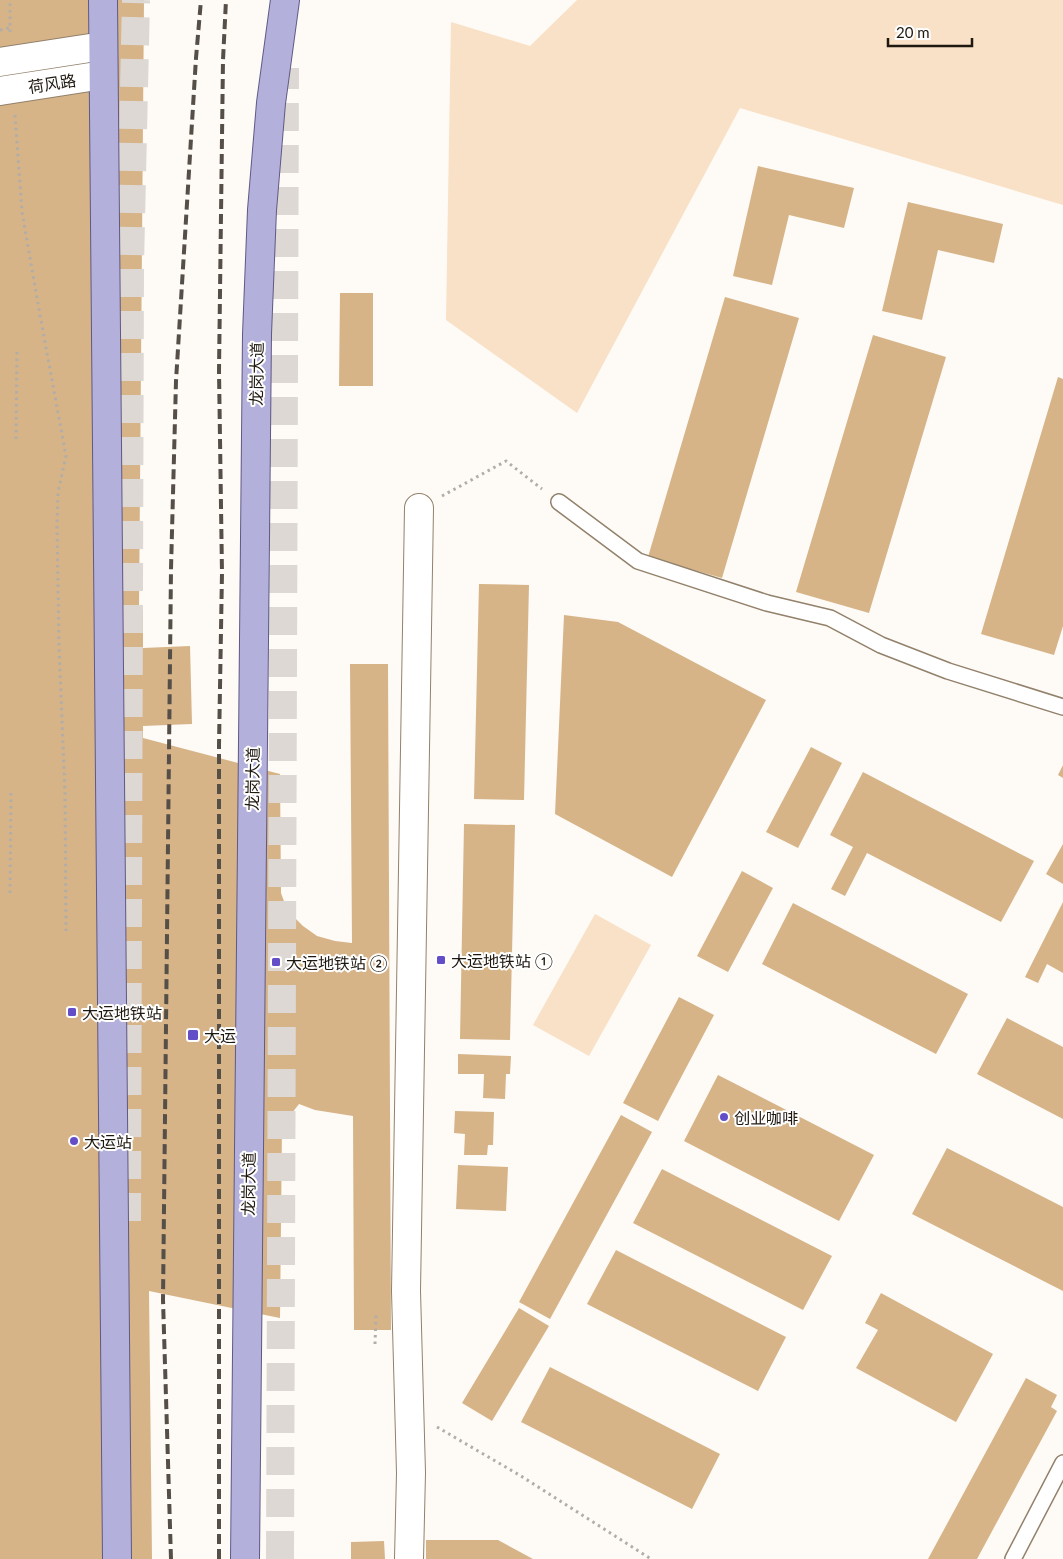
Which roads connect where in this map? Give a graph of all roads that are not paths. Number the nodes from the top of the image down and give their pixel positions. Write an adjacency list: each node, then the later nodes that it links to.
1 (103, 0): 4 (main road)
2 (268, 0): 8 (main road)
3 (284, 0): 8 (main road, 龙岗大道)
4 (103, 46): 5 (street, 荷风路); 6 (main road)
5 (6, 61)
6 (103, 75): 7 (street, 荷风路); 13 (main road)
7 (7, 90)
8 (271, 103): 14 (main road, 龙岗大道)
9 (559, 502): 11 (lane)
10 (419, 508): 15 (street)
11 (1063, 707)
12 (1063, 1463): 16 (lane)
13 (117, 1559)
14 (245, 1559)
15 (409, 1559)
16 (1013, 1559)

